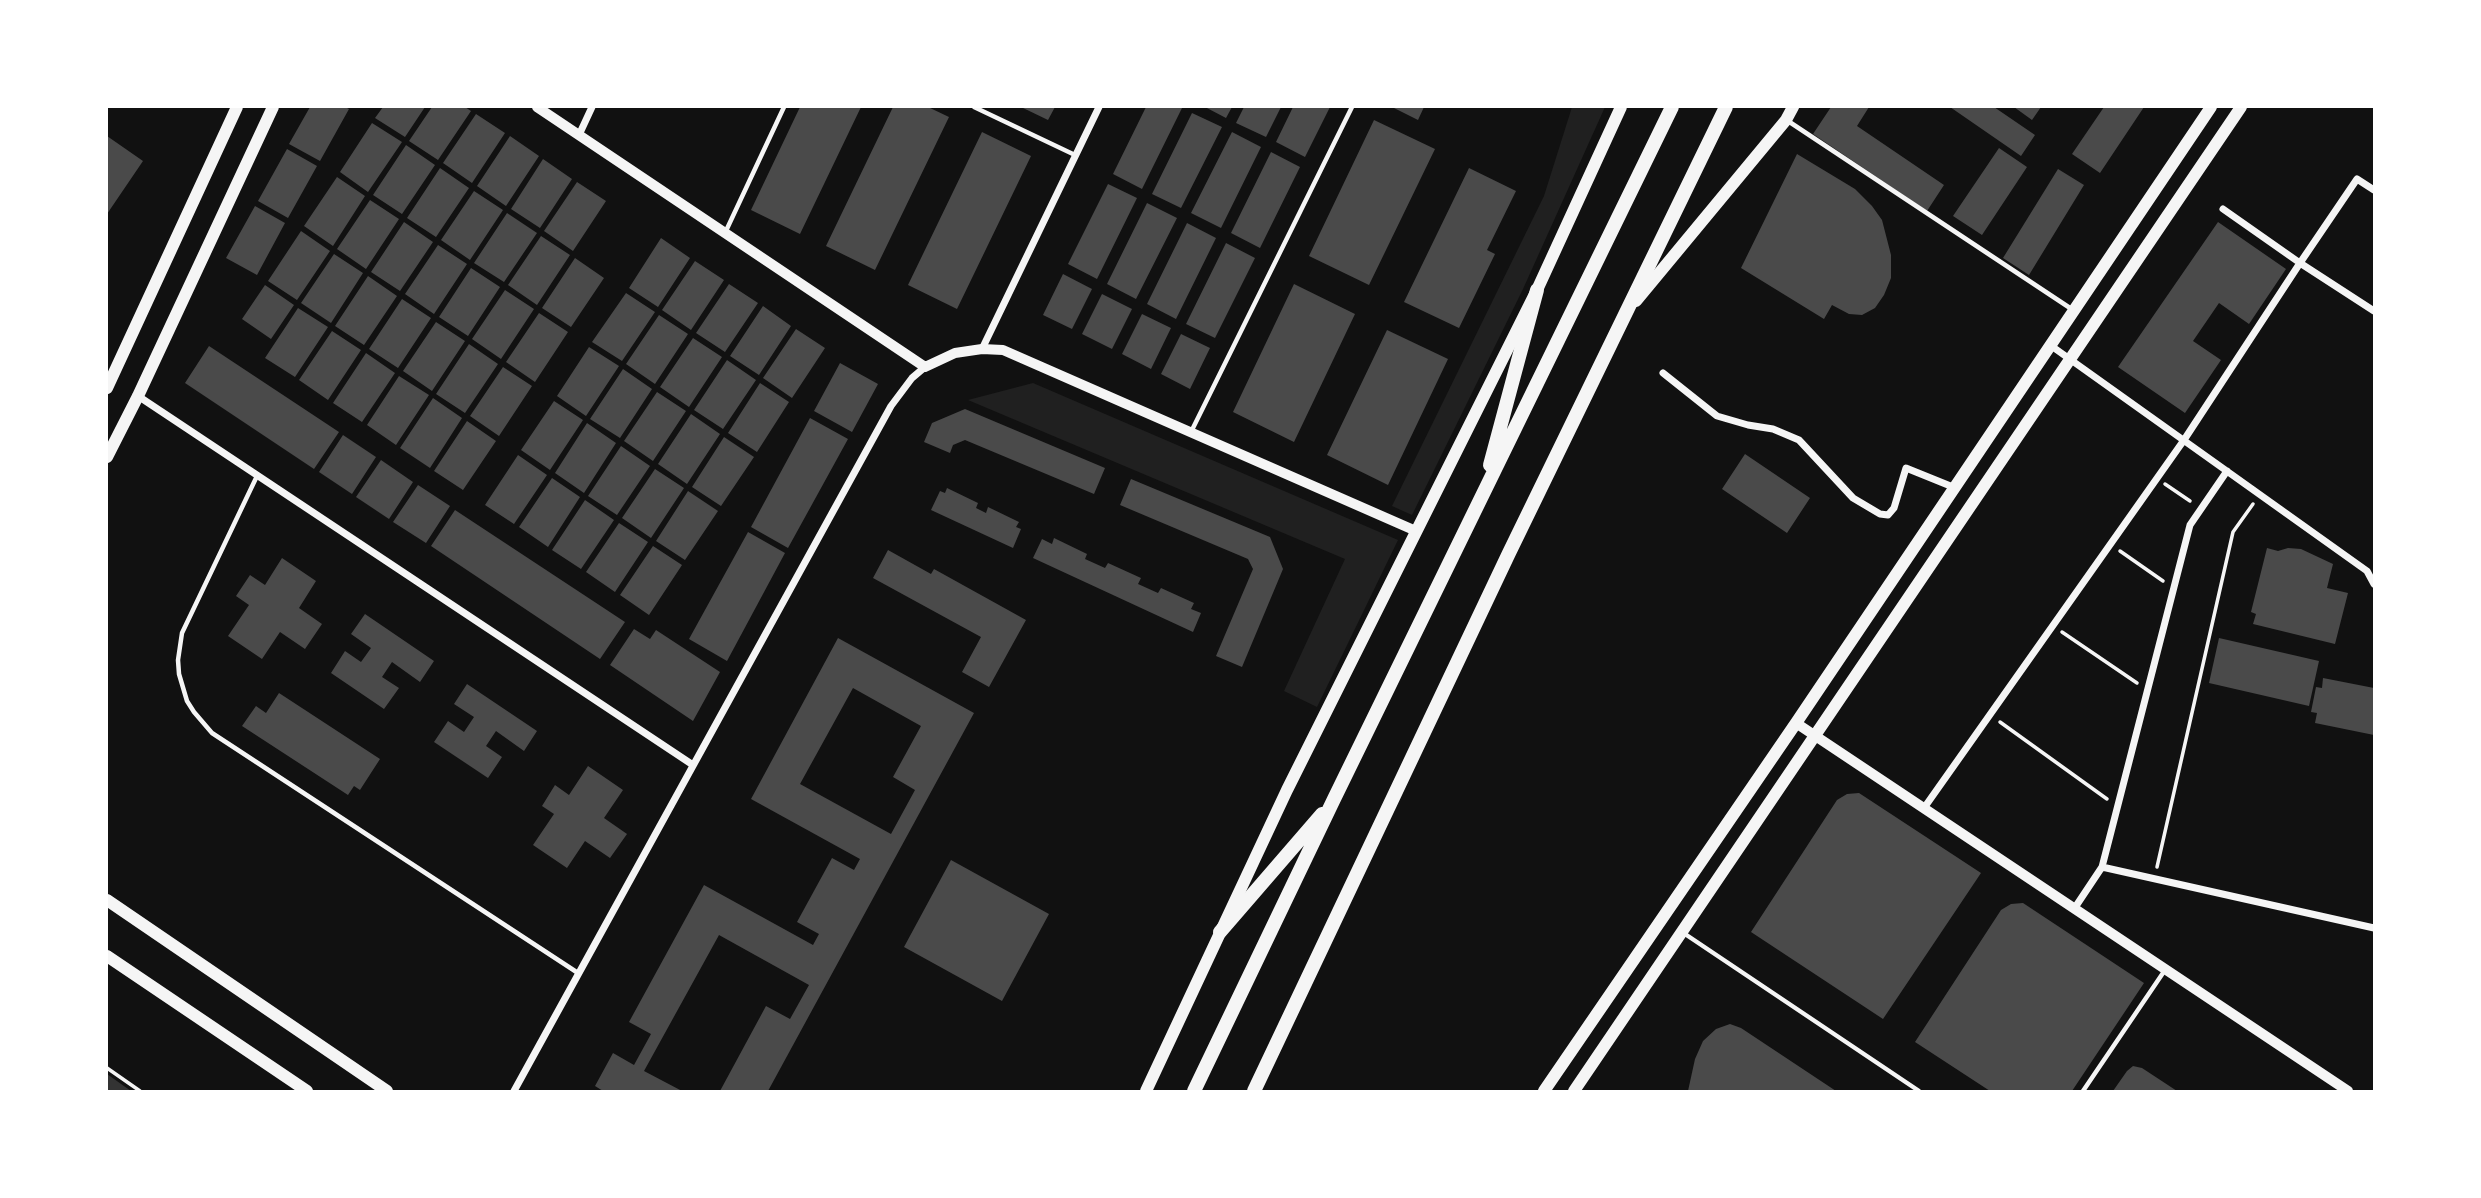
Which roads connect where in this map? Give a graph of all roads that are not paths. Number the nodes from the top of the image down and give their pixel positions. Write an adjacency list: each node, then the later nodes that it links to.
1 (237, 107): 31 (main road)
2 (273, 107): 32 (main road)
3 (537, 107): 16 (street)
4 (592, 107): 16 (street)
5 (784, 107): 20 (lane)
6 (974, 107): 17 (lane)
7 (1099, 107): 17 (street)
8 (1352, 107): 33 (lane)
9 (1621, 107): 22 (main road)
10 (1672, 107): 39 (highway)
11 (1726, 107): 25 (highway)
12 (1793, 107): 15 (main road)
13 (2211, 107): 23 (main road)
14 (2241, 107): 28 (main road)
15 (1786, 120): 23 (lane); 25 (main road)
16 (579, 135): 20 (street)
17 (1076, 156): 27 (street)
18 (2374, 190): 21 (street)
19 (2223, 209): 21 (street)
20 (725, 233): 29 (street)
21 (2300, 263): 24 (street); 34 (street)
22 (1537, 290): 39 (highway); 40 (main road)
23 (2073, 310): 26 (main road)
24 (2374, 311)
25 (1626, 312): 61 (highway)
26 (2050, 345): 28 (street); 38 (main road)
27 (982, 349): 29 (street); 33 (street)
28 (2070, 359): 34 (street); 43 (main road)
29 (925, 367): 44 (street)
30 (1663, 373): 38 (street)
31 (107, 388)
32 (138, 397): 35 (main road); 37 (street)
33 (1191, 432): 40 (street)
34 (2184, 440): 36 (street); 46 (street)
35 (107, 457)
36 (2227, 471): 41 (street); 47 (street)
37 (257, 476): 44 (street); 55 (lane)
38 (1953, 487): 42 (main road)
39 (1480, 498): 45 (highway)
40 (1416, 531): 51 (main road)
41 (2374, 584)
42 (1796, 723): 43 (street); 62 (main road)
43 (1815, 735): 46 (street); 52 (main road)
44 (693, 765): 55 (street)
45 (1334, 799): 51 (highway); 60 (highway)
46 (1924, 808): 49 (street)
47 (2102, 867): 49 (street); 50 (street)
48 (107, 900): 57 (main road)
49 (2074, 909): 54 (street)
50 (2374, 928)
51 (1220, 932): 59 (main road)
52 (1682, 932): 63 (main road); 64 (lane)
53 (107, 956): 56 (main road)
54 (2165, 970): 65 (lane); 66 (street)
55 (579, 974): 58 (street)
56 (307, 1091)
57 (387, 1091)
58 (514, 1091)
59 (1146, 1091)
60 (1194, 1091)
61 (1254, 1091)
62 (1544, 1091)
63 (1574, 1091)
64 (1919, 1091)
65 (2083, 1091)
66 (2348, 1091)

